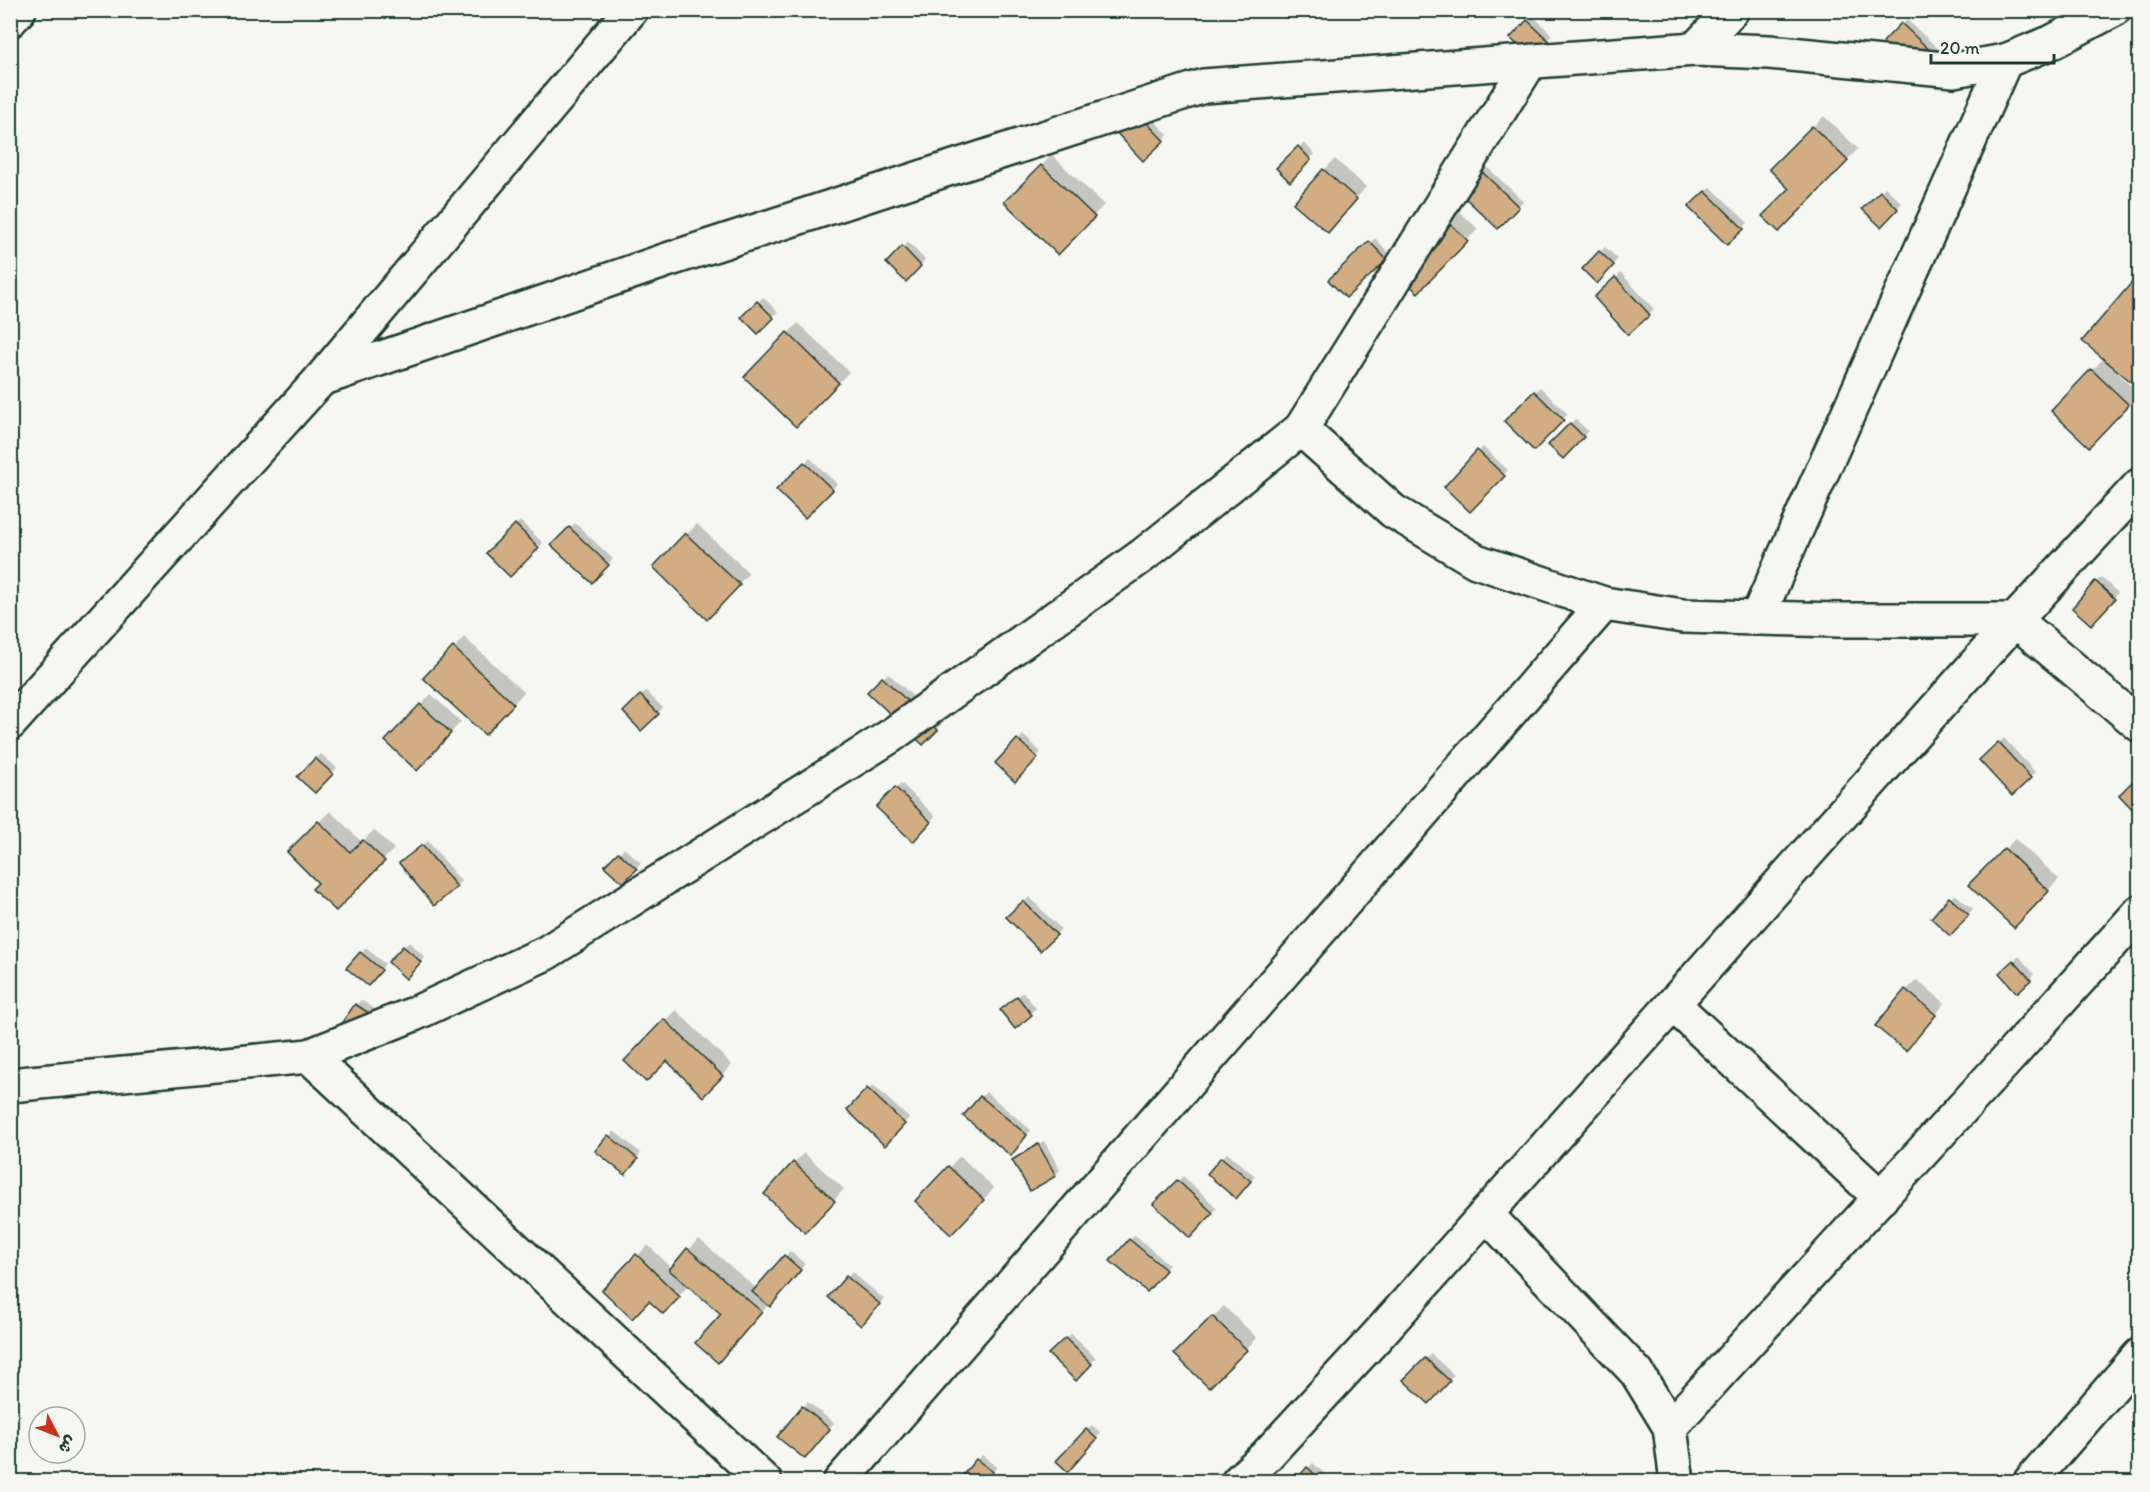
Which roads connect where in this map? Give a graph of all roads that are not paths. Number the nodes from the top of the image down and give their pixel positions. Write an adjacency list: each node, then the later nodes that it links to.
1 (19, 10): 5 (street)
2 (631, 10): 9 (street)
3 (1732, 10): 6 (street)
4 (2113, 10): 7 (street)
5 (10, 20)
6 (1695, 49): 7 (street); 8 (street)
7 (2005, 61): 13 (street)
8 (1530, 62): 9 (street); 10 (street)
9 (321, 379): 15 (street)
10 (1301, 429): 12 (street); 19 (street)
11 (2139, 485): 14 (street)
12 (1604, 604): 13 (street); 26 (street)
13 (1756, 618): 14 (street)
14 (2014, 620): 16 (street); 18 (street)
15 (10, 723)
16 (2139, 725)
17 (2139, 912): 21 (street)
18 (1673, 1004): 21 (street); 22 (street)
19 (309, 1056): 20 (street); 25 (street)
20 (10, 1085)
21 (1881, 1198): 24 (street)
22 (1486, 1214): 24 (street); 27 (street)
23 (2139, 1355): 29 (street)
24 (1670, 1427): 28 (street)
25 (765, 1482)
26 (840, 1482)
27 (1238, 1482)
28 (1677, 1482)
29 (2030, 1482)

